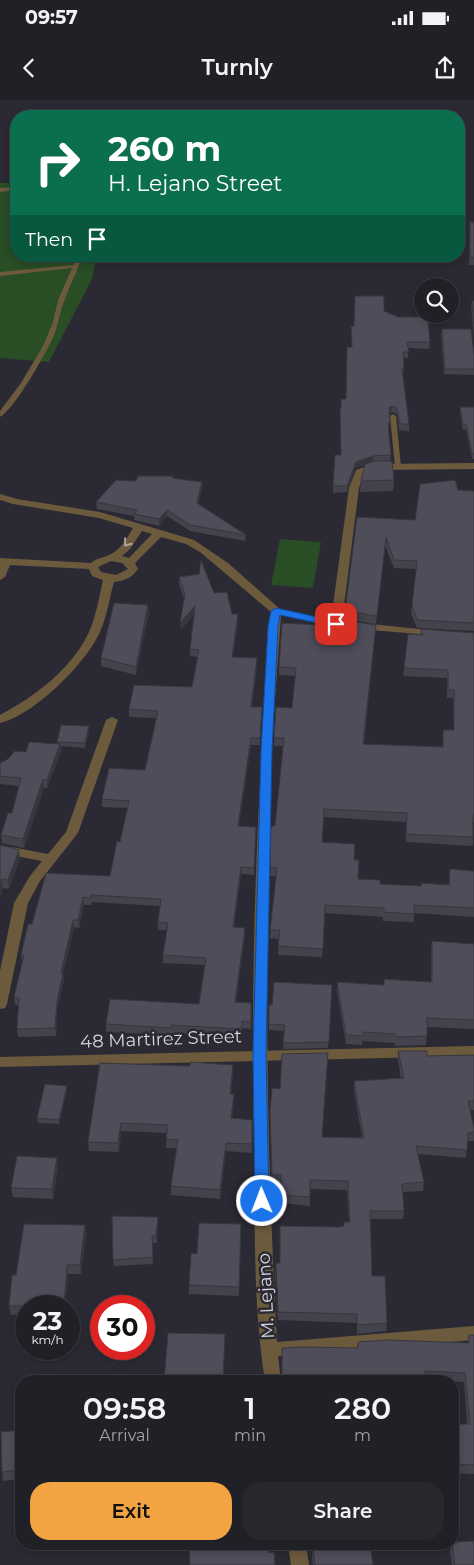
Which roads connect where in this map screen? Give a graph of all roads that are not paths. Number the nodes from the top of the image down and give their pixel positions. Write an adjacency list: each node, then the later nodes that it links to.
1 (78, 262): 2 (lane)
2 (77, 266): 3 (lane); 4 (lane)
3 (0, 274)
4 (0, 415)
5 (393, 416): 7 (lane)
6 (474, 466): 7 (street)
7 (398, 467): 18 (street)
8 (0, 497): 9 (street)
9 (140, 526): 10 (street); 11 (street, one-way to 11)
10 (159, 532): 13 (street); 17 (street)
11 (112, 558): 13 (street); 14 (street)
12 (3, 561): 14 (street); 15 (street)
13 (130, 563): 16 (street)
14 (93, 566): 16 (street)
15 (0, 576)
16 (109, 579): 20 (street)
17 (276, 611): 18 (street); 27 (street, M. Lejano)
18 (336, 624): 19 (street)
19 (446, 634)
20 (0, 720)
21 (112, 720): 23 (street)
22 (0, 849): 23 (street)
23 (52, 859): 24 (street)
24 (5, 952): 25 (street)
25 (0, 1004)
26 (474, 1051): 27 (street, 48 Martirez Street)
27 (259, 1055): 28 (street, 48 Martirez Street); 30 (street, M. Lejano)
28 (0, 1062)
29 (474, 1333): 30 (street)
30 (269, 1350): 31 (street, M. Lejano)
31 (272, 1375)
32 (298, 1550): 33 (street)
33 (300, 1565)

